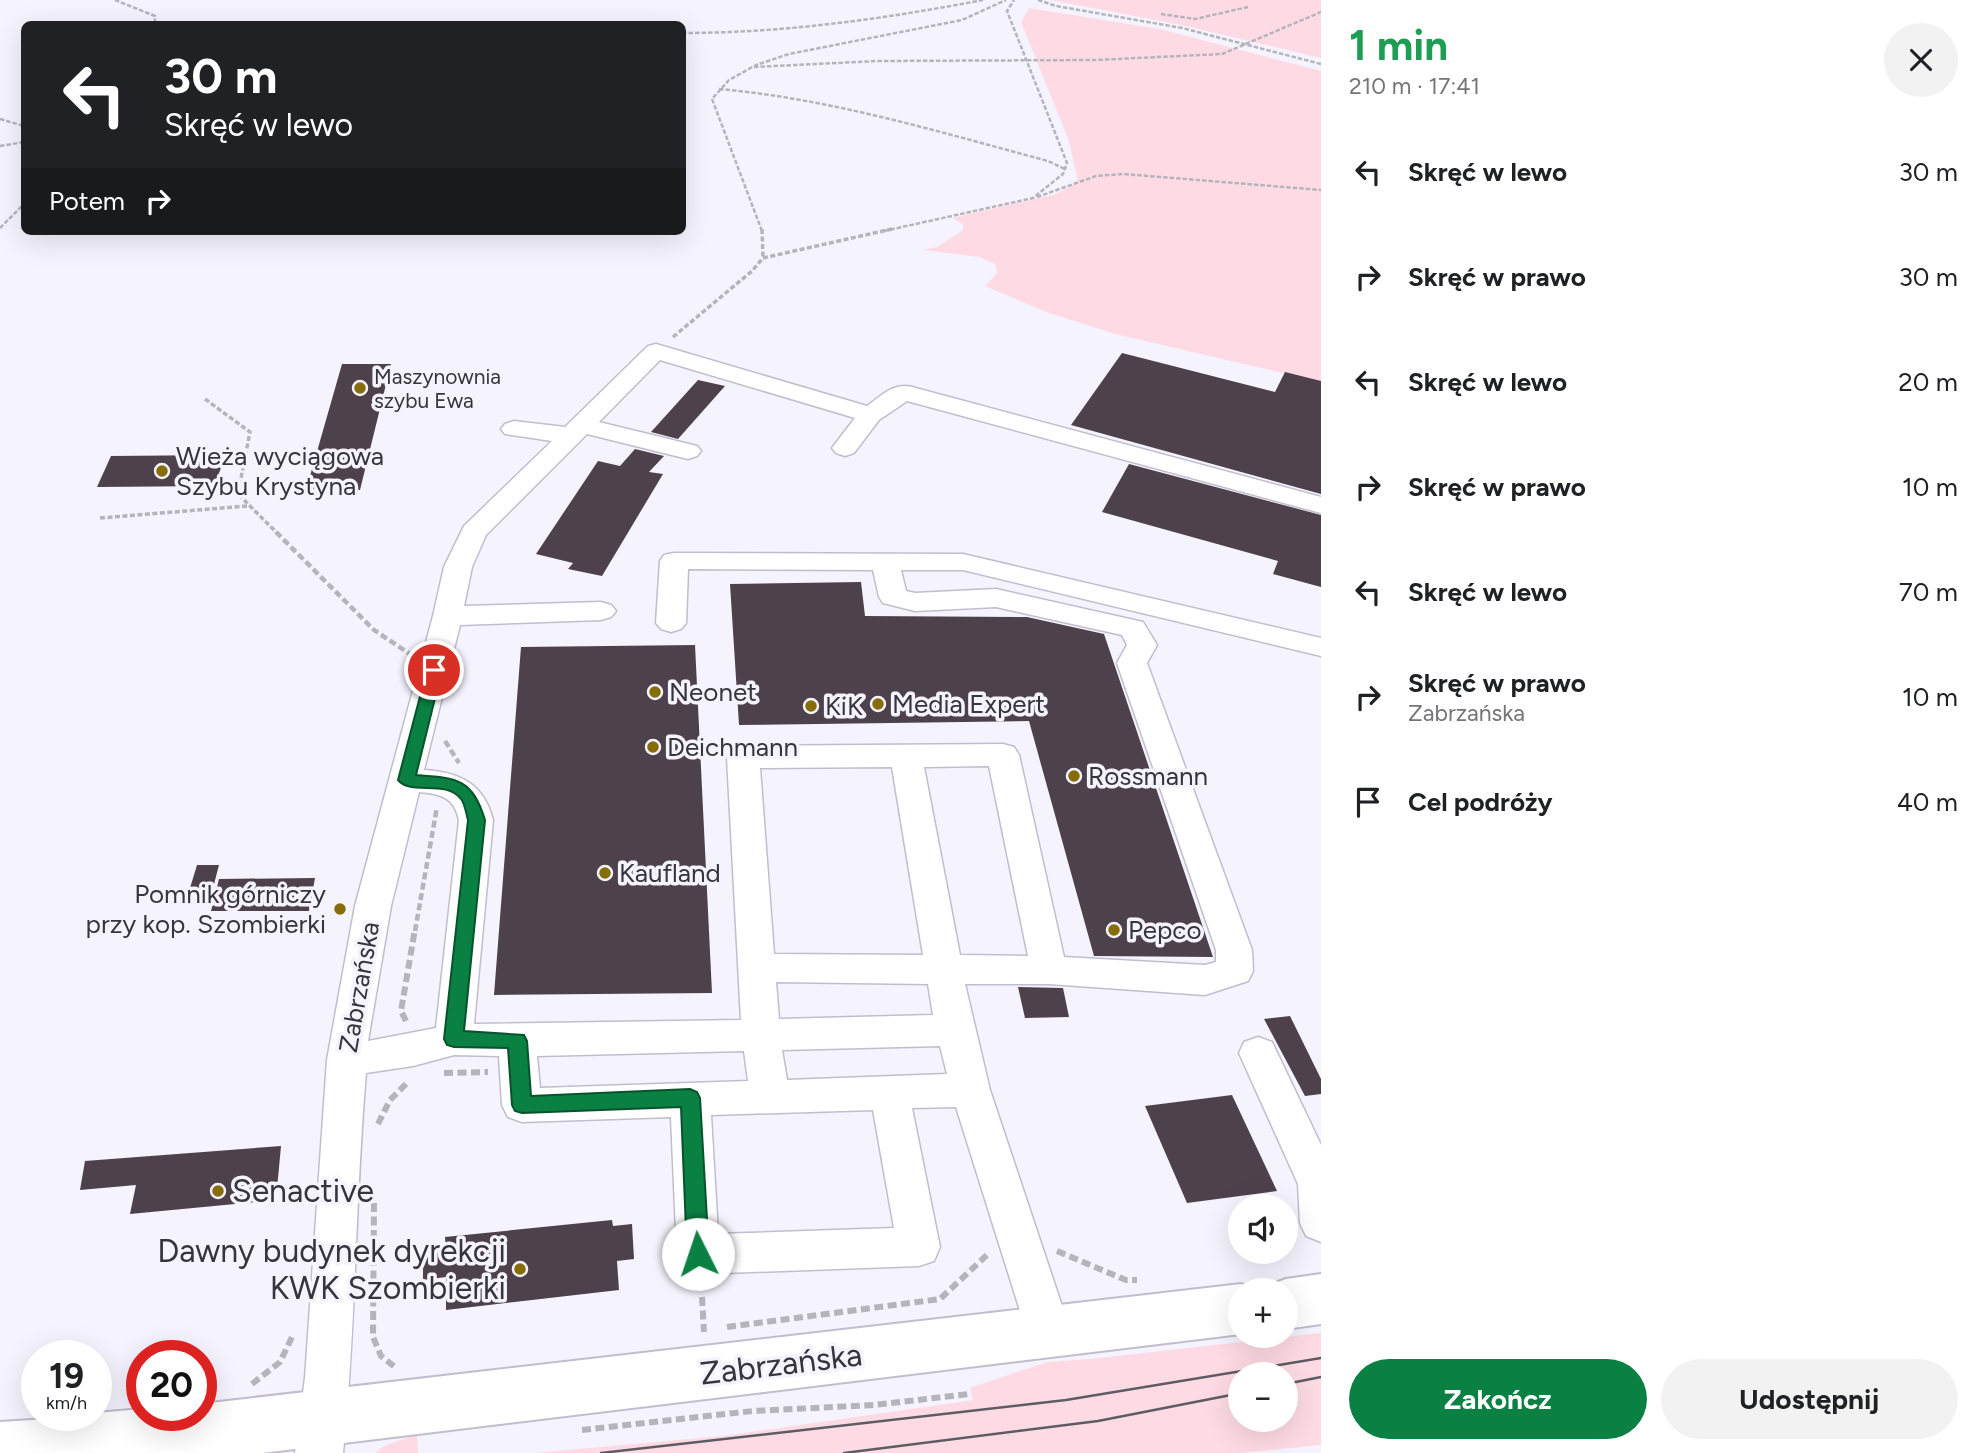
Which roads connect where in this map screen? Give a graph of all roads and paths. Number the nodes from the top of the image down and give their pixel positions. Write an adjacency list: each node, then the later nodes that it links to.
1 (115, 0): 9 (path)
2 (983, 0): 10 (path)
3 (1006, 0): 14 (path)
4 (1014, 0): 12 (path)
5 (1038, 0): 11 (path)
6 (1248, 7): 8 (path)
7 (1321, 12): 11 (path)
8 (1161, 14)
9 (155, 21)
10 (686, 33)
11 (1247, 45): 12 (path); 13 (path)
12 (1028, 60): 14 (path); 20 (path)
13 (1321, 64)
14 (754, 67): 15 (path)
15 (718, 89): 20 (path); 25 (path)
16 (0, 119): 17 (path)
17 (21, 125)
18 (21, 142): 19 (path)
19 (0, 146)
20 (1065, 169): 22 (path)
21 (1321, 191): 22 (path)
22 (1033, 198): 25 (path)
23 (21, 207): 24 (path)
24 (0, 228)
25 (763, 258): 26 (path)
26 (656, 351): 28 (street); 30 (street, Zabrzańska)
27 (205, 399): 34 (path)
28 (870, 415): 31 (street); 33 (street)
29 (513, 429): 30 (street)
30 (575, 430): 32 (street); 38 (street, Zabrzańska)
31 (845, 448)
32 (688, 451)
33 (1321, 505)
34 (248, 506): 35 (path); 41 (path)
35 (100, 518)
36 (885, 562): 39 (street); 40 (street); 47 (street)
37 (601, 611): 38 (street)
38 (448, 616): 41 (street, Zabrzańska)
39 (671, 623)
40 (1321, 647)
41 (434, 670): 44 (street, Zabrzańska)
42 (439, 733): 45 (path)
43 (906, 755): 46 (street); 47 (street); 48 (street)
44 (406, 780): 45 (street); 55 (street, Zabrzańska)
45 (451, 786): 49 (path); 52 (street)
46 (757, 968): 48 (street); 51 (street)
47 (1049, 970): 48 (street)
48 (944, 971): 50 (street)
49 (411, 1027)
50 (955, 1030): 51 (street); 58 (street)
51 (761, 1035): 54 (street); 60 (street)
52 (454, 1039): 54 (street); 55 (street)
53 (1258, 1053): 64 (street)
54 (518, 1056): 56 (path); 61 (street)
55 (346, 1060): 78 (street, Zabrzańska)
56 (431, 1074)
57 (414, 1078): 62 (path)
58 (970, 1090): 59 (street); 73 (street)
59 (889, 1092): 60 (street); 61 (street)
60 (770, 1095): 61 (street)
61 (690, 1098)
62 (377, 1138)
63 (374, 1200): 75 (path)
64 (1321, 1223)
65 (1044, 1245): 67 (path)
66 (995, 1247): 72 (path)
67 (1126, 1280)
68 (702, 1297): 72 (path)
69 (1321, 1299): 70 (main road)
70 (1298, 1302)
71 (1228, 1311): 73 (main road, Zabrzańska)
72 (704, 1332): 74 (path)
73 (1049, 1333): 78 (main road, Zabrzańska)
74 (691, 1336)
75 (405, 1372)
76 (969, 1394): 77 (path)
77 (566, 1432)
78 (320, 1435): 79 (main road, Zabrzańska)
79 (1, 1451)

